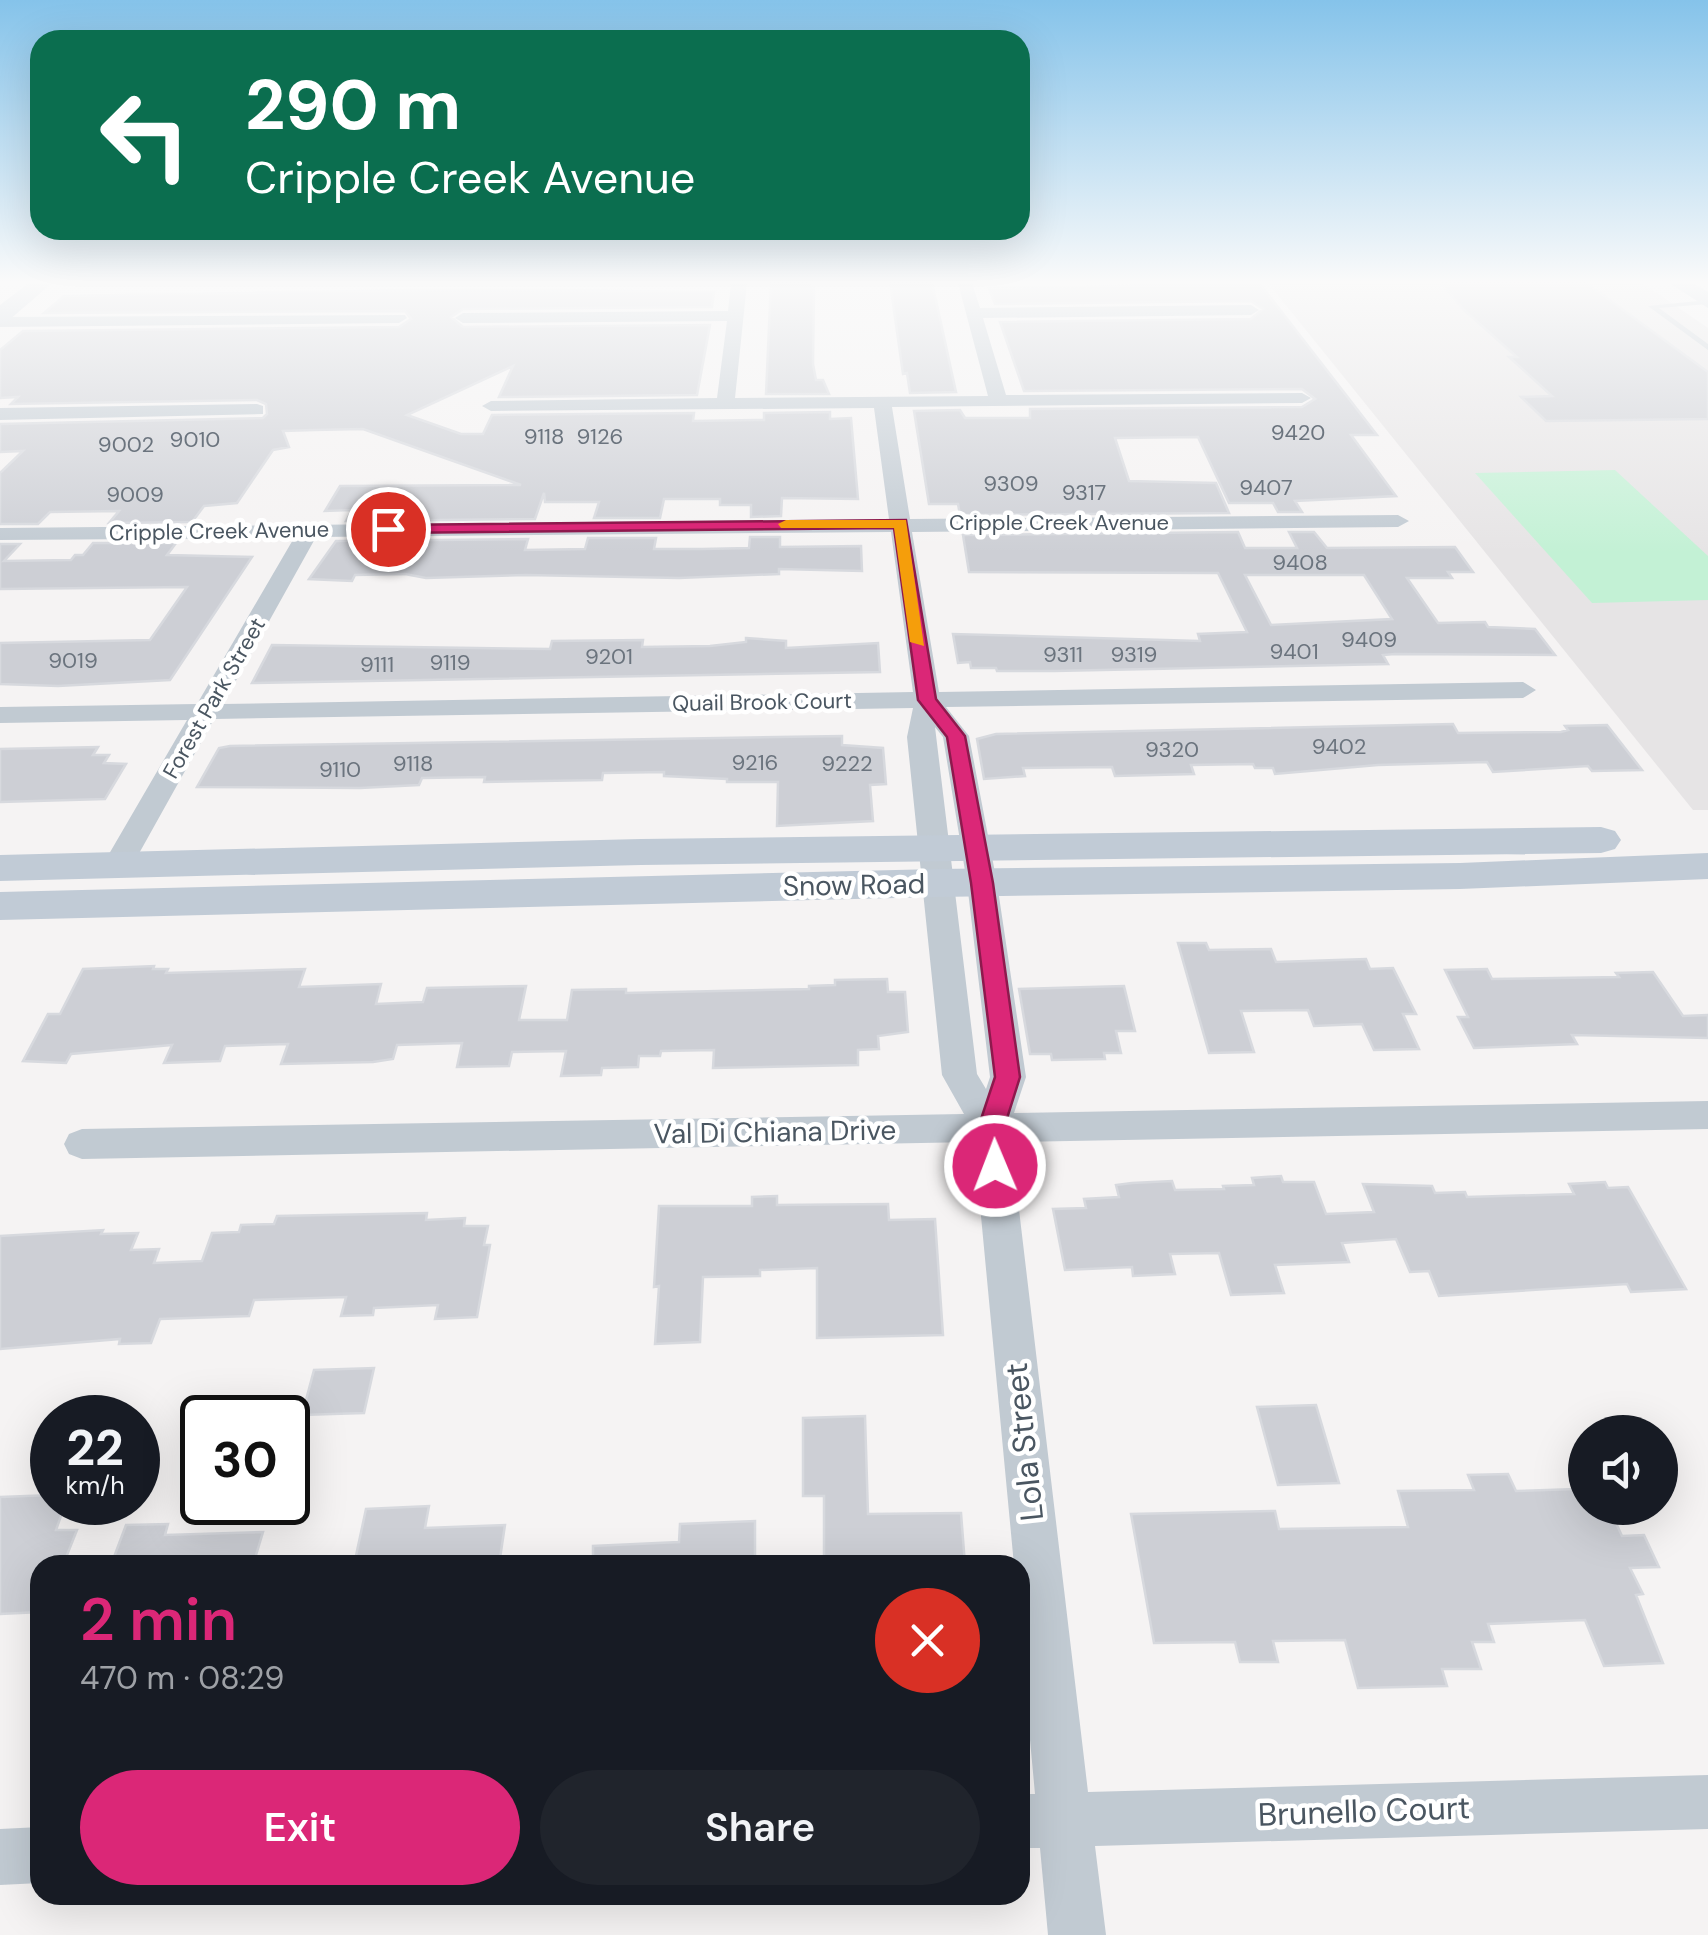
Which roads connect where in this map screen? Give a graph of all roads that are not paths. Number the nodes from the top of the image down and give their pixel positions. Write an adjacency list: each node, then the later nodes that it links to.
1 (728, 373): 6 (street)
2 (990, 373): 4 (street)
3 (1302, 398): 4 (street)
4 (998, 401): 5 (street)
5 (882, 402): 6 (street); 11 (street, Lola Street)
6 (725, 404): 7 (street)
7 (492, 406)
8 (257, 410): 9 (street)
9 (0, 414)
10 (1398, 521): 11 (street, Cripple Creek Avenue)
11 (900, 523): 12 (street, Cripple Creek Avenue); 15 (street, Lola Street)
12 (309, 530): 13 (street, Cripple Creek Avenue); 16 (street, Forest Park Street)
13 (0, 534)
14 (1523, 690): 15 (street, Quail Brook Court)
15 (927, 700): 16 (street, Quail Brook Court); 20 (street, Lola Street); 21 (street, Lola Street)
16 (206, 712): 17 (street, Quail Brook Court); 19 (street, Forest Park Street)
17 (0, 715)
18 (1708, 838): 21 (main road, Snow Road)
19 (118, 866): 20 (main road, Snow Road); 23 (main road, Snow Road)
20 (935, 866): 21 (main road, Snow Road); 24 (main road, Snow Road); 26 (street, Lola Street)
21 (979, 866): 22 (main road, Snow Road); 26 (street, Lola Street)
22 (1708, 866)
23 (0, 868)
24 (0, 906)
25 (1708, 1115): 26 (street, Val Di Chiana Drive)
26 (991, 1128): 27 (street, Val Di Chiana Drive); 28 (street, Lola Street)
27 (82, 1144)
28 (1022, 1555)
29 (1030, 1657): 31 (street, Lola Street)
30 (1708, 1802): 31 (street, Brunello Court)
31 (1042, 1820): 34 (street, Lola Street)
32 (30, 1856): 33 (street)
33 (0, 1857)
34 (1078, 1935)

